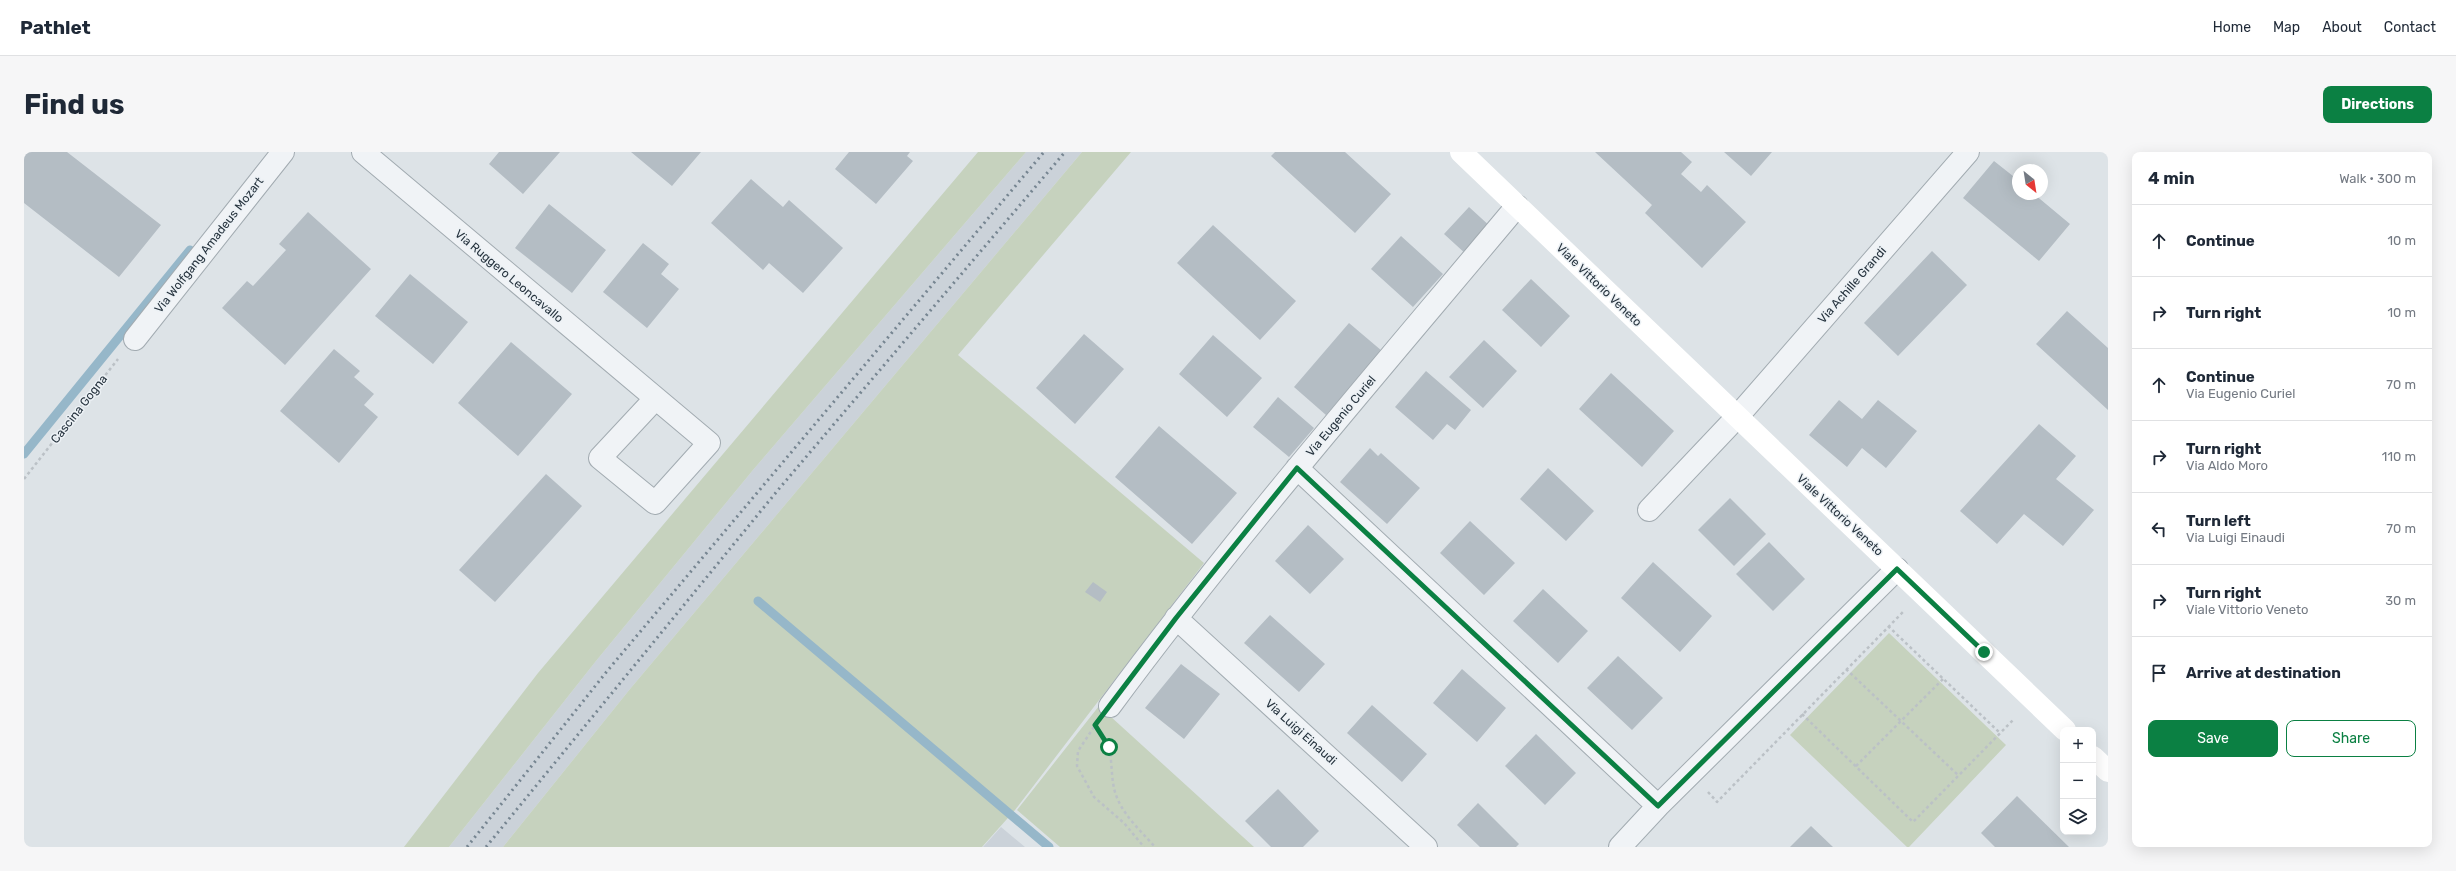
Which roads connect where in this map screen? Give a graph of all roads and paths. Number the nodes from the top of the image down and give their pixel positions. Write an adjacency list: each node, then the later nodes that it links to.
1 (283, 152): 6 (street, Via Wolfgang Amadeus Mozart)
2 (363, 152): 7 (street, Via Ruggero Leoncavallo)
3 (1461, 152): 5 (street, Viale Vittorio Veneto)
4 (1968, 152): 8 (street, Via Achille Grandi)
5 (1517, 206): 8 (street, Viale Vittorio Veneto); 9 (street, Via Eugenio Curiel)
6 (135, 338): 10 (path, Cascina Gogna)
7 (655, 399): 7 (street, Via Ruggero Leoncavallo)
8 (1736, 417): 11 (street); 12 (street, Viale Vittorio Veneto)
9 (1297, 468): 14 (street, Via Eugenio Curiel); 29 (street)
10 (24, 479)
11 (1649, 510)
12 (1897, 569): 13 (street, Viale Vittorio Veneto); 27 (street)
13 (1922, 593): 15 (path); 18 (street, Viale Vittorio Veneto)
14 (1176, 618): 19 (street, Via Eugenio Curiel); 32 (street, Via Luigi Einaudi)
15 (1888, 626): 16 (path); 17 (path)
16 (1846, 669): 20 (path); 21 (path)
17 (1944, 679): 21 (path); 23 (path)
18 (2033, 700): 22 (street, Viale Vittorio Veneto); 23 (path)
19 (1110, 706)
20 (1802, 714): 25 (path); 27 (path)
21 (1902, 721): 25 (path); 28 (path)
22 (2062, 727)
23 (2000, 733): 28 (path)
24 (2096, 760): 26 (street)
25 (1856, 766): 28 (path)
26 (2108, 771)
27 (1691, 775): 29 (street)
28 (1959, 776)
29 (1658, 806): 33 (street)
30 (1144, 847): 31 (path)
31 (1154, 847)
32 (1426, 847)
33 (1620, 847)

